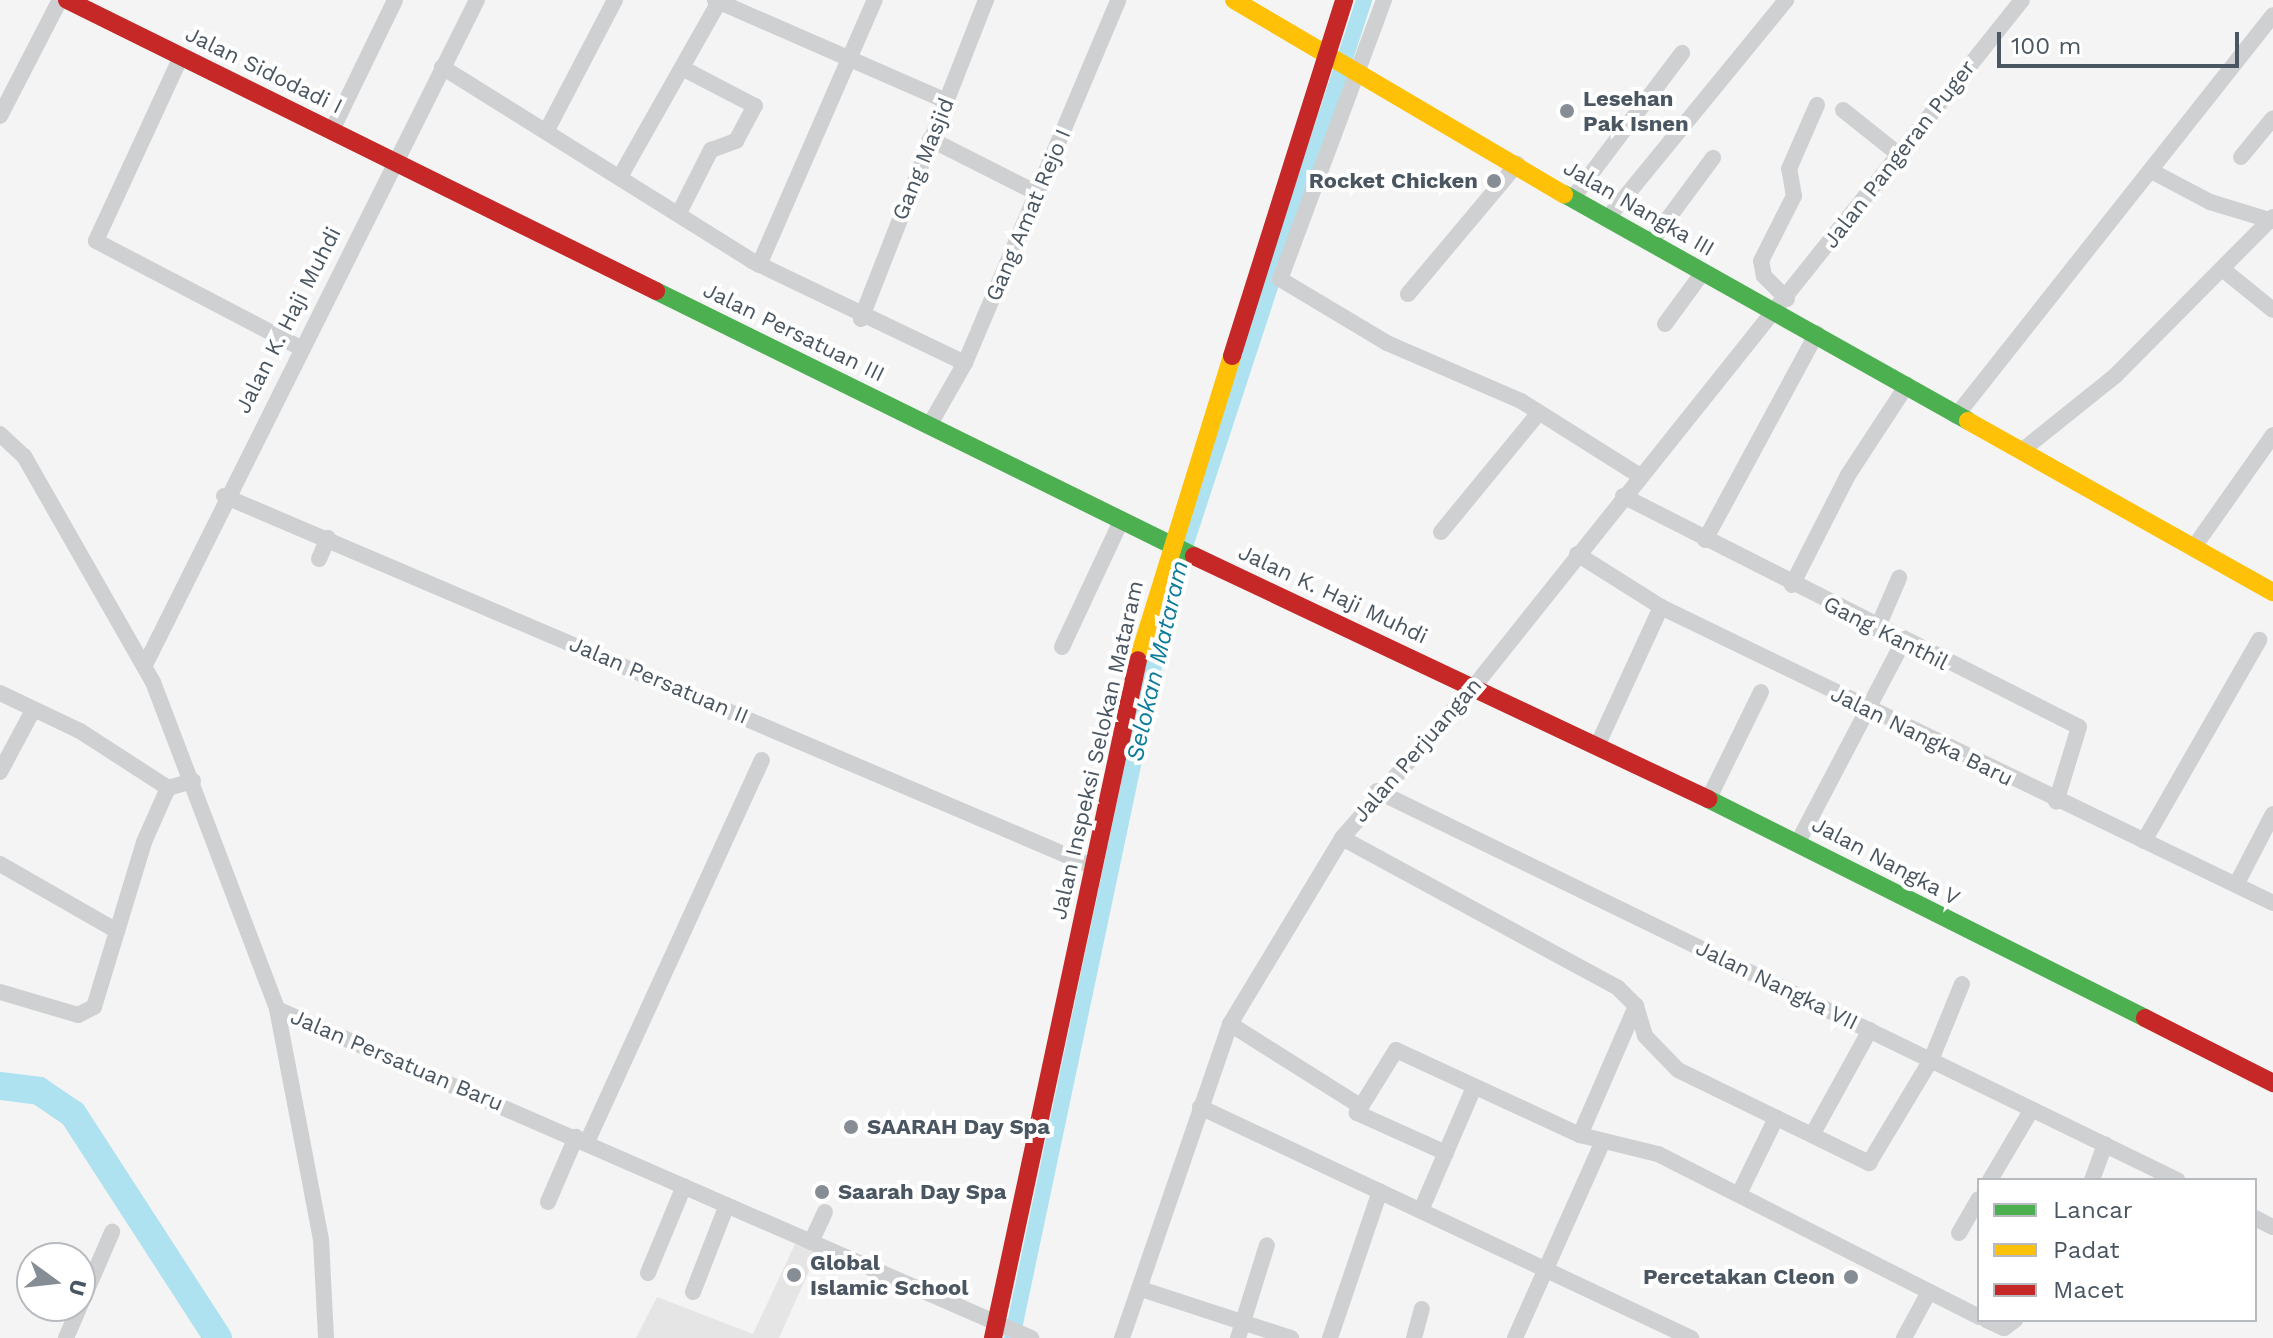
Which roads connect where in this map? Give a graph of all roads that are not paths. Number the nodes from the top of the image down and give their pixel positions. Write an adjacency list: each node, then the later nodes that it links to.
1 (60, 0): 27 (street)
2 (67, 0): 15 (street, Jalan Sidodadi I)
3 (395, 0): 29 (street)
4 (477, 0): 21 (street, Jalan K. Haji Muhdi)
5 (615, 0): 30 (street)
6 (875, 0): 20 (street)
7 (986, 0): 24 (street, Gang Masjid)
8 (1118, 0): 39 (street, Gang Amat Rejo I)
9 (1234, 0): 18 (street, Jalan Nangka III)
10 (1344, 0): 18 (street, Jalan Inspeksi Selokan Mataram)
11 (1384, 0): 23 (street)
12 (1786, 0): 42 (street)
13 (2022, 0): 32 (street, Jalan Pangeran Puger)
14 (717, 1): 20 (street); 22 (street)
15 (90, 5): 19 (street, Jalan Sidodadi I)
16 (2273, 15): 37 (street)
17 (1682, 53): 40 (street)
18 (1327, 55): 23 (street, Jalan Nangka III); 71 (street, Jalan Inspeksi Selokan Mataram)
19 (180, 59): 29 (street, Jalan Sidodadi I); 54 (street)
20 (852, 63): 24 (street); 45 (street)
21 (442, 67): 30 (street); 35 (street, Jalan K. Haji Muhdi)
22 (682, 68): 38 (street); 41 (street)
23 (1358, 72): 36 (street, Jalan Nangka III); 57 (street)
24 (946, 101): 31 (street, Gang Masjid)
25 (1817, 105): 49 (street)
26 (1843, 110): 32 (street)
27 (0, 116)
28 (2273, 118): 33 (street)
29 (332, 130): 35 (street, Jalan Sidodadi I)
30 (547, 130): 38 (street)
31 (930, 139): 39 (street); 51 (street, Gang Masjid)
32 (1897, 153): 49 (street, Jalan Pangeran Puger)
33 (2241, 157)
34 (1713, 158): 44 (street)
35 (396, 163): 54 (street, Jalan K. Haji Muhdi); 59 (street, Jalan Persatuan III)
36 (1517, 164): 40 (street, Jalan Nangka III); 48 (street)
37 (2155, 173): 43 (street); 58 (street)
38 (621, 175): 41 (street)
39 (1037, 193): 55 (street, Gang Amat Rejo I)
40 (1572, 199): 42 (street, Jalan Nangka III)
41 (679, 213): 45 (street)
42 (1607, 219): 44 (street, Jalan Nangka III)
43 (2272, 219): 47 (street)
44 (1650, 243): 46 (street, Jalan Nangka III)
45 (759, 265): 51 (street)
46 (1703, 272): 49 (street, Jalan Nangka III); 52 (street)
47 (2226, 272): 50 (street); 62 (street)
48 (1408, 294)
49 (1783, 305): 53 (street, Jalan Nangka III); 63 (street, Jalan Perjuangan)
50 (2273, 310)
51 (861, 319): 55 (street)
52 (1665, 324)
53 (1817, 333): 56 (street, Jalan Nangka III); 69 (street)
54 (301, 348): 64 (street, Jalan K. Haji Muhdi)
55 (965, 363): 59 (street, Gang Amat Rejo I)
56 (1907, 385): 58 (street, Jalan Nangka III); 75 (street)
57 (1538, 414): 63 (street); 67 (street)
58 (1956, 416): 62 (street, Jalan Nangka III)
59 (929, 426): 66 (street, Jalan Persatuan III)
60 (1, 435): 82 (street, Jalan Persatuan Baru)
61 (2273, 435): 70 (street)
62 (2024, 449): 70 (street, Jalan Nangka III)
63 (1640, 476): 65 (street, Jalan Perjuangan)
64 (224, 496): 68 (street, Jalan Persatuan II); 82 (street, Jalan K. Haji Muhdi)
65 (1623, 496): 69 (street, Gang Kanthil); 72 (street, Jalan Perjuangan)
66 (1121, 521): 71 (street, Jalan Persatuan III); 81 (street)
67 (1441, 532)
68 (328, 538): 73 (street); 101 (street, Jalan Persatuan II)
69 (1705, 540): 75 (street, Gang Kanthil)
70 (2194, 547): 76 (street, Jalan Nangka III)
71 (1180, 549): 83 (street, Jalan K. Haji Muhdi); 101 (street, Jalan Inspeksi Selokan Mataram)
72 (1577, 554): 77 (street, Jalan Nangka Baru); 83 (street, Jalan Perjuangan)
73 (319, 559)
74 (1899, 578): 78 (street)
75 (1792, 585): 78 (street, Gang Kanthil)
76 (2273, 592)
77 (1661, 607): 86 (street, Jalan Nangka Baru); 88 (street)
78 (1877, 629): 80 (street, Gang Kanthil)
79 (2259, 640): 98 (street)
80 (1902, 644): 86 (street); 95 (street, Gang Kanthil)
81 (1062, 647)
82 (145, 665): 91 (street, Jalan Persatuan Baru)
83 (1476, 684): 88 (street, Jalan Nangka V); 93 (street, Jalan Perjuangan)
84 (1761, 692): 94 (street)
85 (0, 693): 87 (street)
86 (1866, 709): 95 (street, Jalan Nangka Baru); 99 (street)
87 (32, 712): 90 (street); 92 (street)
88 (1598, 744): 94 (street, Jalan Nangka V)
89 (762, 760): 120 (street)
90 (0, 772)
91 (193, 781): 92 (street); 108 (street, Jalan Persatuan Baru)
92 (168, 788): 104 (street)
93 (1377, 791): 97 (street, Jalan Perjuangan); 110 (street, Jalan Nangka VII)
94 (1709, 798): 99 (street, Jalan Nangka V)
95 (2056, 802): 98 (street, Jalan Nangka Baru)
96 (2273, 814): 102 (street)
97 (1342, 838): 107 (street); 109 (street, Jalan Perjuangan)
98 (2144, 841): 102 (street, Jalan Nangka Baru)
99 (1798, 842): 112 (street, Jalan Nangka V)
100 (0, 864): 104 (street)
101 (1094, 867): 149 (street, Jalan Inspeksi Selokan Mataram)
102 (2236, 885): 103 (street, Jalan Nangka Baru)
103 (2273, 903)
104 (117, 931): 106 (street)
105 (1962, 984): 111 (street)
106 (0, 992)
107 (1636, 1006): 117 (street); 118 (street)
108 (277, 1009): 120 (street, Jalan Persatuan Baru); 151 (street)
109 (1230, 1024): 114 (street); 115 (street, Jalan Perjuangan)
110 (1870, 1030): 111 (street, Jalan Nangka VII); 119 (street)
111 (1931, 1060): 116 (street, Jalan Nangka VII); 119 (street)
112 (2273, 1083)
113 (1474, 1087): 114 (street); 118 (street); 123 (street)
114 (1357, 1104): 123 (street)
115 (1200, 1107): 128 (street); 141 (street, Jalan Perjuangan)
116 (2032, 1109): 122 (street, Jalan Nangka VII); 124 (street)
117 (1776, 1118): 119 (street); 129 (street)
118 (1580, 1135): 121 (street)
119 (1812, 1135)
120 (581, 1139): 127 (street, Jalan Persatuan Baru); 130 (street)
121 (1603, 1141): 129 (street); 139 (street)
122 (2105, 1144): 125 (street); 126 (street, Jalan Nangka VII)
123 (1446, 1153): 133 (street)
124 (1991, 1178)
125 (2093, 1178)
126 (2173, 1178)
127 (684, 1186): 132 (street, Jalan Persatuan Baru); 140 (street)
128 (1380, 1191): 133 (street); 156 (street)
129 (1739, 1194): 143 (street)
130 (548, 1202)
131 (1977, 1202): 136 (street)
132 (727, 1205): 137 (street, Jalan Persatuan Baru); 142 (street)
133 (1422, 1208): 139 (street)
134 (825, 1212): 137 (street)
135 (112, 1232): 150 (street)
136 (1959, 1233)
137 (811, 1242): 149 (street, Jalan Persatuan Baru)
138 (1267, 1245): 146 (street)
139 (1543, 1264): 158 (street); 159 (street)
140 (648, 1273)
141 (1141, 1289): 146 (street); 153 (street, Jalan Perjuangan)
142 (693, 1292)
143 (1929, 1292): 145 (street); 160 (street)
144 (1422, 1309): 157 (street)
145 (1977, 1316)
146 (1244, 1322): 154 (street); 155 (street)
147 (1990, 1322): 148 (street)
148 (2012, 1322)
149 (1000, 1330): 152 (street, Jalan Persatuan Baru)
150 (66, 1338)
151 (326, 1338)
152 (1030, 1338)
153 (1122, 1338)
154 (1238, 1338)
155 (1291, 1338)
156 (1330, 1338)
157 (1414, 1338)
158 (1515, 1338)
159 (1691, 1338)
160 (1904, 1338)

